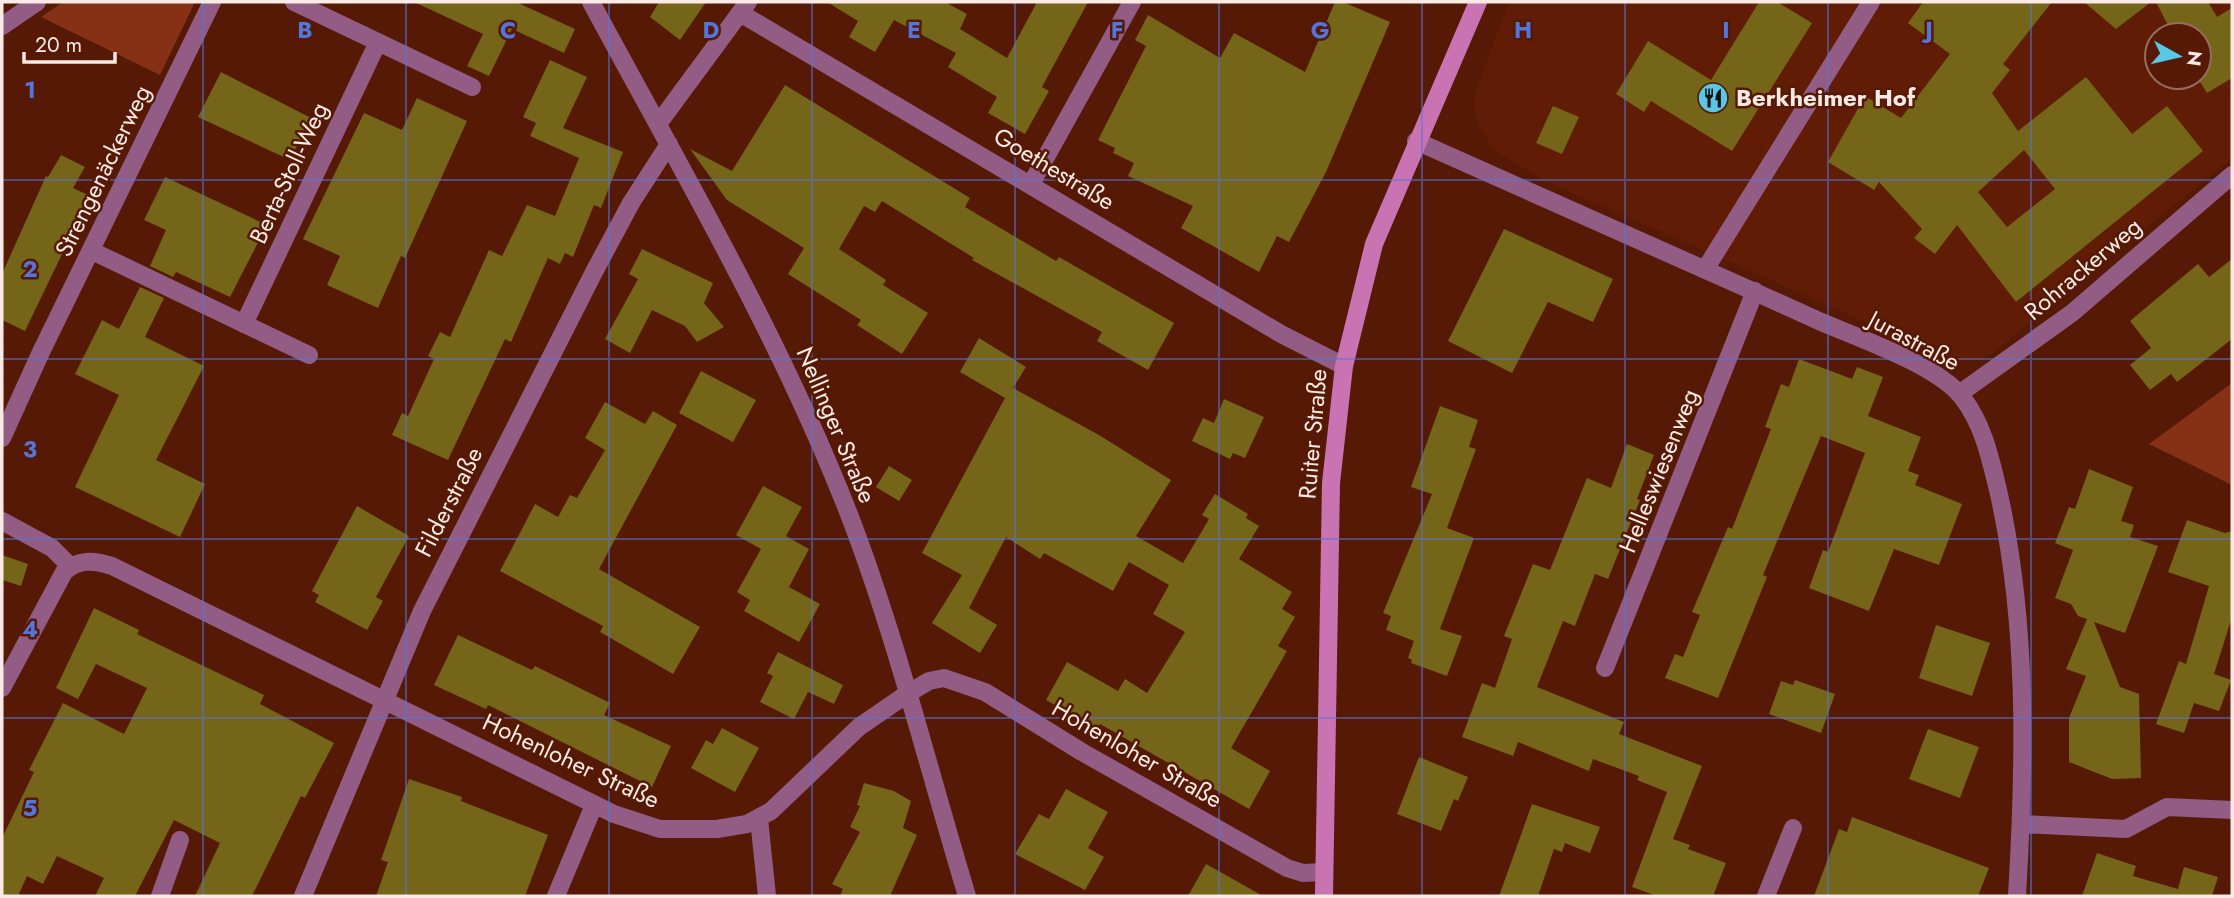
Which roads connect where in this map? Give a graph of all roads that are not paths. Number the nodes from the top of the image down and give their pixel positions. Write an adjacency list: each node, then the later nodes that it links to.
1 (37, 2): 9 (street)
2 (212, 2): 17 (street, Strengenäckerweg)
3 (294, 2): 10 (street)
4 (591, 2): 12 (street, Nellinger Straße)
5 (1132, 2): 16 (street)
6 (1478, 2): 13 (street, Ruiter Straße)
7 (1871, 2): 18 (street)
8 (744, 8): 12 (street); 16 (street, Goethestraße)
9 (2, 26)
10 (378, 42): 11 (street); 20 (street, Berta-Stoll-Weg)
11 (472, 87)
12 (658, 124): 14 (street, Nellinger Straße)
13 (1416, 141): 18 (street, Jurastraße); 22 (street, Ruiter Straße)
14 (669, 144): 29 (street, Nellinger Straße); 30 (street, Filderstraße)
15 (2232, 175): 23 (street, Rohrackerweg)
16 (1031, 184): 22 (street, Goethestraße)
17 (92, 251): 20 (street); 24 (street, Strengenäckerweg)
18 (1706, 268): 19 (street, Jurastraße)
19 (1755, 291): 23 (street, Jurastraße); 27 (street, Helleswiesenweg)
20 (244, 324): 21 (street)
21 (309, 355)
22 (1344, 366): 37 (street, Ruiter Straße)
23 (1959, 394): 34 (street, Jurastraße)
24 (2, 439)
25 (2, 522): 26 (street)
26 (70, 566): 28 (street); 30 (street, Hohenloher Straße)
27 (1605, 668)
28 (2, 688)
29 (907, 694): 33 (street, Hohenloher Straße); 37 (street, Hohenloher Straße); 42 (street, Nellinger Straße)
30 (384, 700): 31 (street, Hohenloher Straße); 39 (street, Filderstraße)
31 (594, 805): 33 (street, Hohenloher Straße); 40 (street)
32 (2232, 810): 34 (street)
33 (759, 819): 41 (street)
34 (2021, 824): 45 (street, Jurastraße)
35 (1793, 828): 44 (street)
36 (180, 840): 38 (street)
37 (1324, 872): 43 (street, Ruiter Straße)
38 (160, 896)
39 (303, 896)
40 (556, 896)
41 (767, 896)
42 (967, 896)
43 (1324, 896)
44 (1766, 896)
45 (2017, 896)

